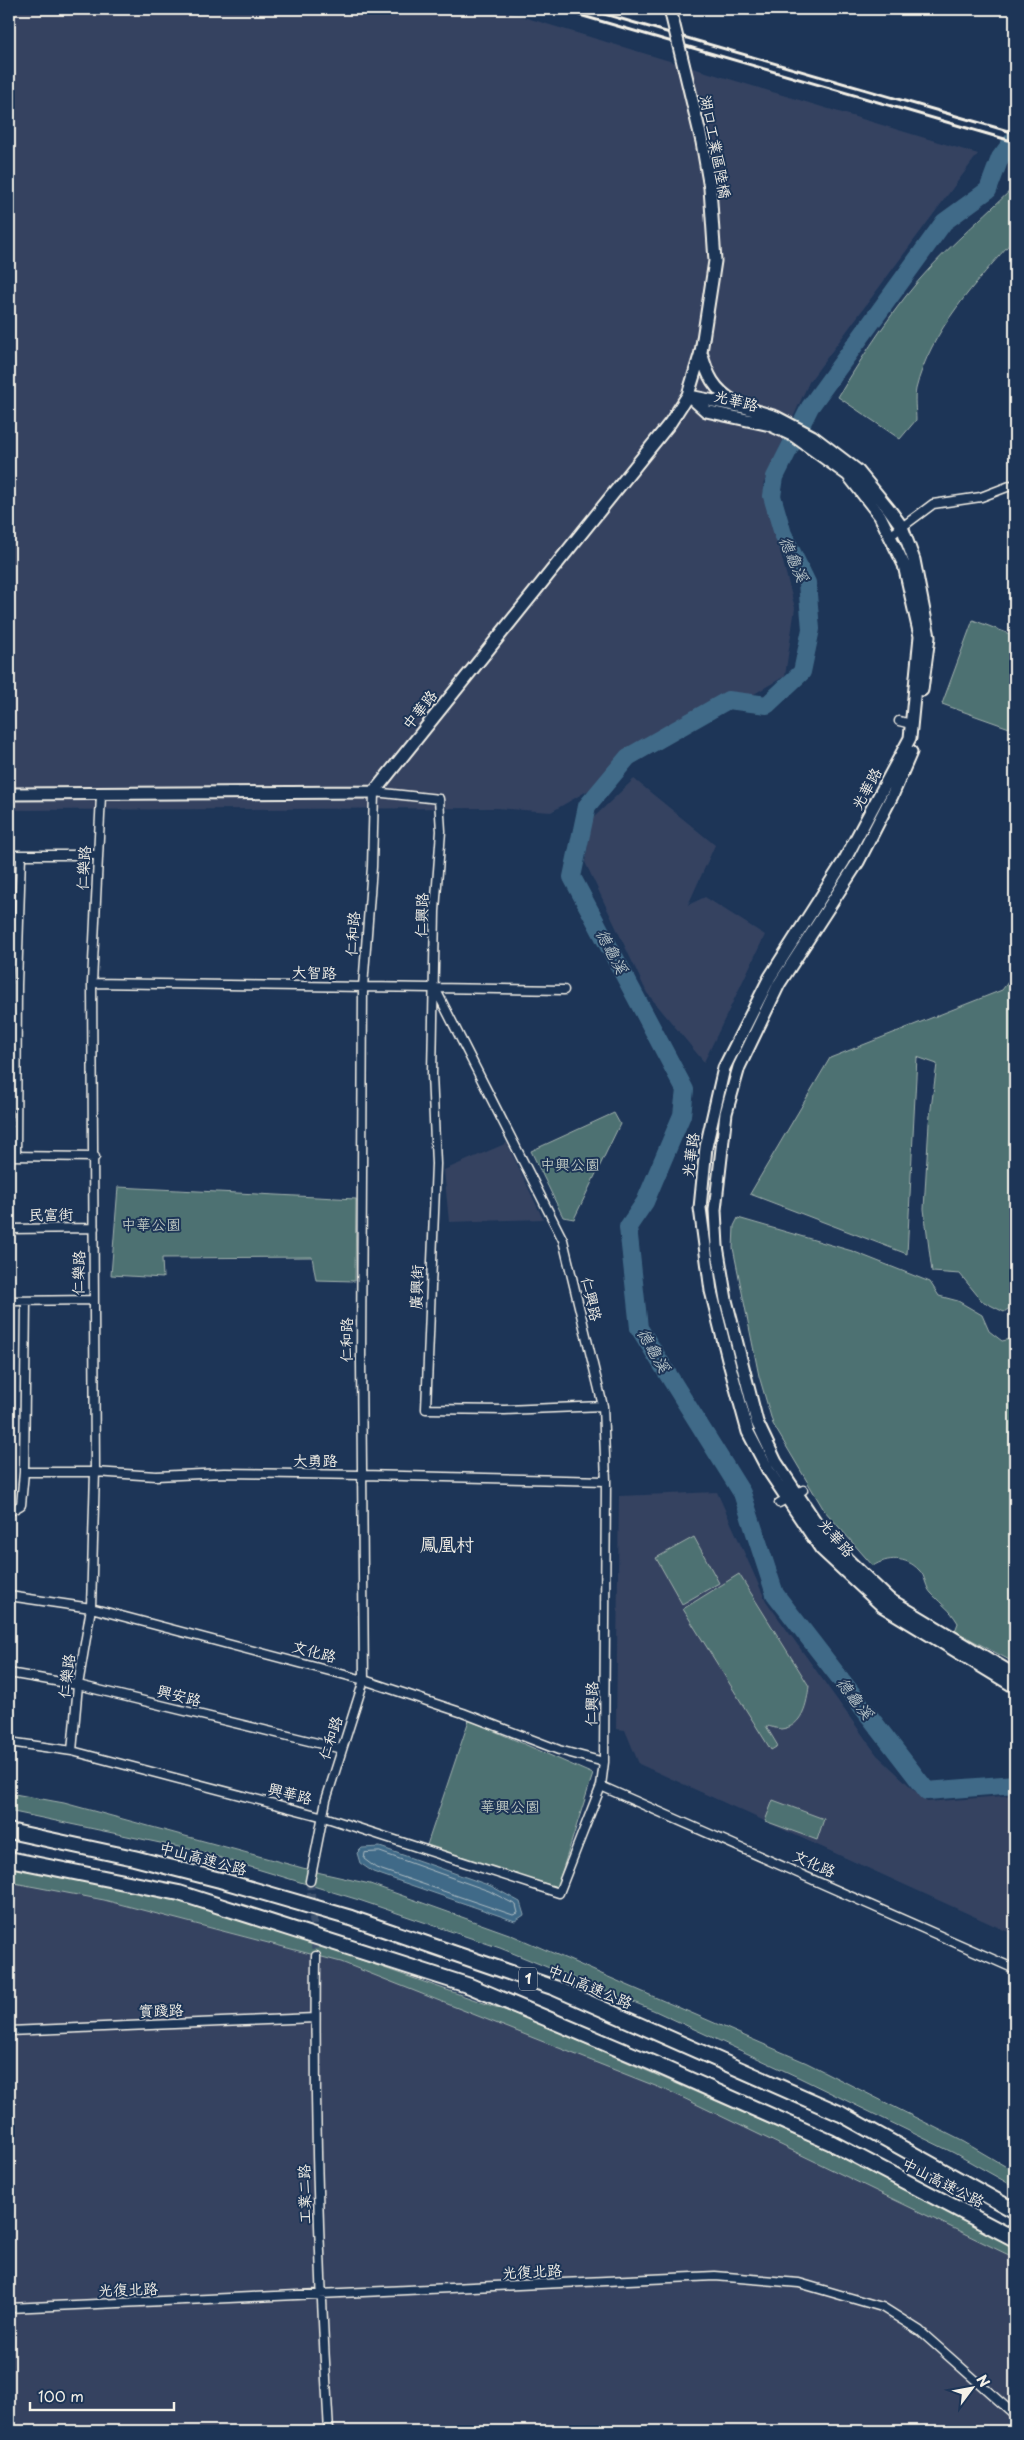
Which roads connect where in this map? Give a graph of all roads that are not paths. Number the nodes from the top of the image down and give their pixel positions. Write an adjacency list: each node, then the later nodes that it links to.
1 (670, 9): 2 (street, 湖口工業區陸橋, bridge)
2 (701, 352): 3 (street, 中華路); 4 (street)
3 (688, 395): 4 (street, 光華路); 5 (street, 光華路); 12 (street, 中華路)
4 (744, 407): 5 (street, 光華路)
5 (791, 430): 6 (street, 光華路)
6 (806, 439): 8 (street, 光華路); 9 (street, 光華路)
7 (1015, 484): 8 (street)
8 (902, 527): 9 (street); 34 (street, 光華路)
9 (890, 536): 11 (street, 光華路)
10 (899, 721): 11 (street)
11 (911, 724): 34 (street, 光華路)
12 (374, 792): 14 (street); 19 (street, 仁和路); 20 (street, 仁興路)
13 (9, 794): 14 (street)
14 (101, 794): 17 (street, 仁樂路)
15 (9, 855): 16 (street)
16 (21, 855): 17 (street); 22 (street)
17 (98, 855): 18 (street, 仁樂路)
18 (92, 983): 19 (street, 大智路); 23 (street, 仁樂路)
19 (363, 988): 20 (street, 大智路); 32 (street, 仁和路)
20 (435, 989): 21 (street, 大智路); 29 (street, 仁興路); 29 (street, 廣興街)
21 (564, 990)
22 (13, 1156): 23 (street)
23 (94, 1157): 24 (street, 仁樂路)
24 (94, 1228): 25 (street, 民富街); 26 (street, 仁樂路)
25 (9, 1229)
26 (93, 1300): 28 (street); 31 (street, 仁樂路)
27 (9, 1301): 28 (street)
28 (26, 1301): 30 (street)
29 (603, 1406): 33 (street, 仁興路)
30 (24, 1472): 31 (street, 大勇路); 35 (street)
31 (95, 1472): 32 (street, 大勇路); 38 (street, 仁樂路)
32 (363, 1475): 33 (street, 大勇路); 41 (street, 仁和路)
33 (606, 1481): 48 (street, 仁興路)
34 (791, 1496): 37 (street, 光華路)
35 (9, 1512)
36 (9, 1596): 38 (street, 文化路)
37 (885, 1603): 40 (street, 光華路); 43 (street, 光華路)
38 (90, 1608): 41 (street, 文化路); 42 (street, 仁樂路)
39 (9, 1673): 42 (street, 興安路)
40 (1015, 1675)
41 (364, 1680): 45 (street, 仁和路); 48 (street, 文化路)
42 (78, 1685): 45 (street, 興安路); 46 (street, 仁樂路)
43 (1015, 1687)
44 (10, 1742): 46 (street, 興華路); 47 (street)
45 (342, 1749): 50 (street, 仁和路)
46 (72, 1751): 50 (street, 興華路)
47 (9, 1756)
48 (604, 1762): 49 (street, 仁興路)
49 (601, 1786): 54 (street, 仁興路); 56 (street, 文化路)
50 (324, 1817): 53 (street, 仁和路); 54 (street, 興華路)
51 (9, 1831): 59 (highway, 中山高速公路 / 1)
52 (9, 1859): 60 (highway, 中山高速公路 / 1)
53 (310, 1882)
54 (559, 1893)
55 (316, 1956): 57 (street, 工業二路)
56 (1015, 1969)
57 (315, 2018): 58 (street, 實踐路); 61 (street, 工業二路)
58 (9, 2031)
59 (1015, 2211)
60 (1015, 2239)
61 (321, 2295): 62 (street, 光復北路); 63 (street, 光復北路); 64 (street, 工業二路)
62 (9, 2308)
63 (1015, 2415)
64 (329, 2431)

